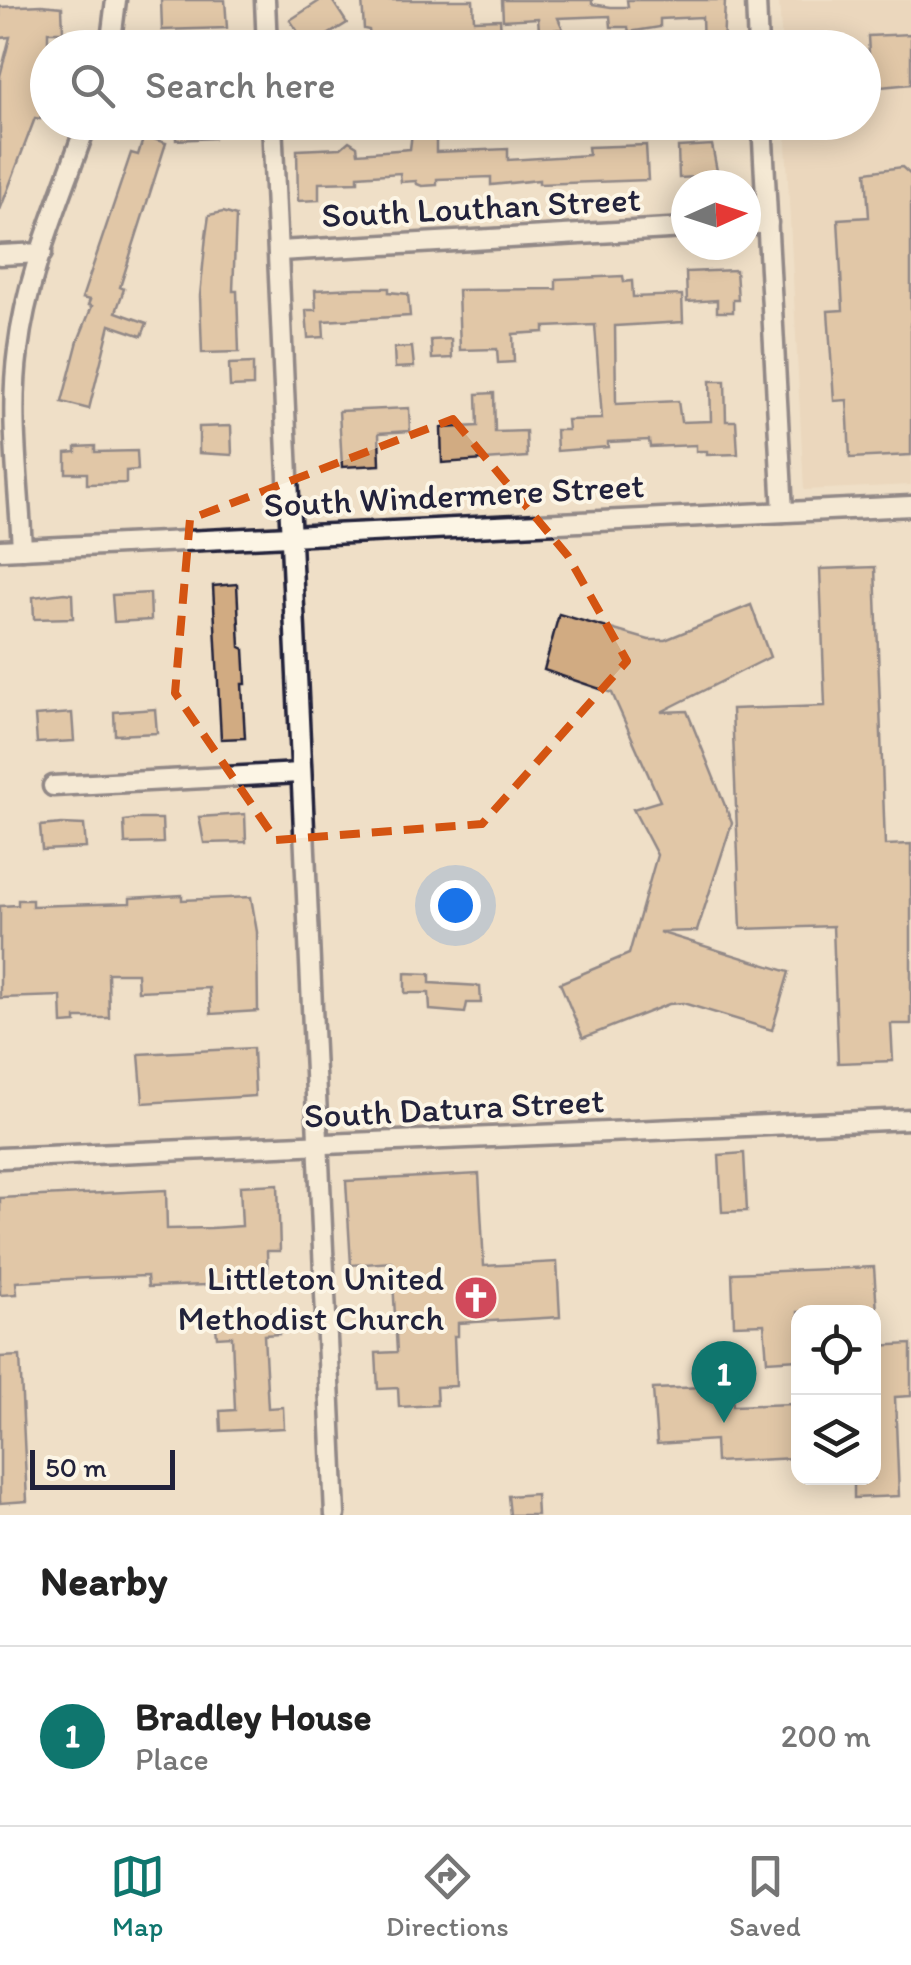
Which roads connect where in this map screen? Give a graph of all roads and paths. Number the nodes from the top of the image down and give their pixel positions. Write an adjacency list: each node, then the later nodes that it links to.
1 (116, 0): 4 (street)
2 (265, 0): 5 (street)
3 (756, 0): 6 (street)
4 (112, 30)
5 (266, 30)
6 (757, 30)
7 (81, 140): 14 (street)
8 (273, 140): 13 (street)
9 (763, 140): 11 (street)
10 (761, 223): 11 (street)
11 (768, 223): 17 (street)
12 (671, 229): 13 (street, South Louthan Street)
13 (279, 251): 18 (street)
14 (42, 253): 15 (street); 19 (street)
15 (0, 255)
16 (911, 506): 17 (street, South Windermere Street)
17 (783, 512): 18 (street, South Windermere Street)
18 (290, 536): 19 (street, South Windermere Street); 21 (street)
19 (22, 549): 20 (street, South Windermere Street)
20 (0, 550)
21 (300, 773): 22 (street); 24 (street)
22 (53, 786)
23 (911, 1119): 24 (street, South Datura Street)
24 (317, 1146): 25 (street, South Datura Street); 26 (street)
25 (0, 1158)
26 (335, 1515)

